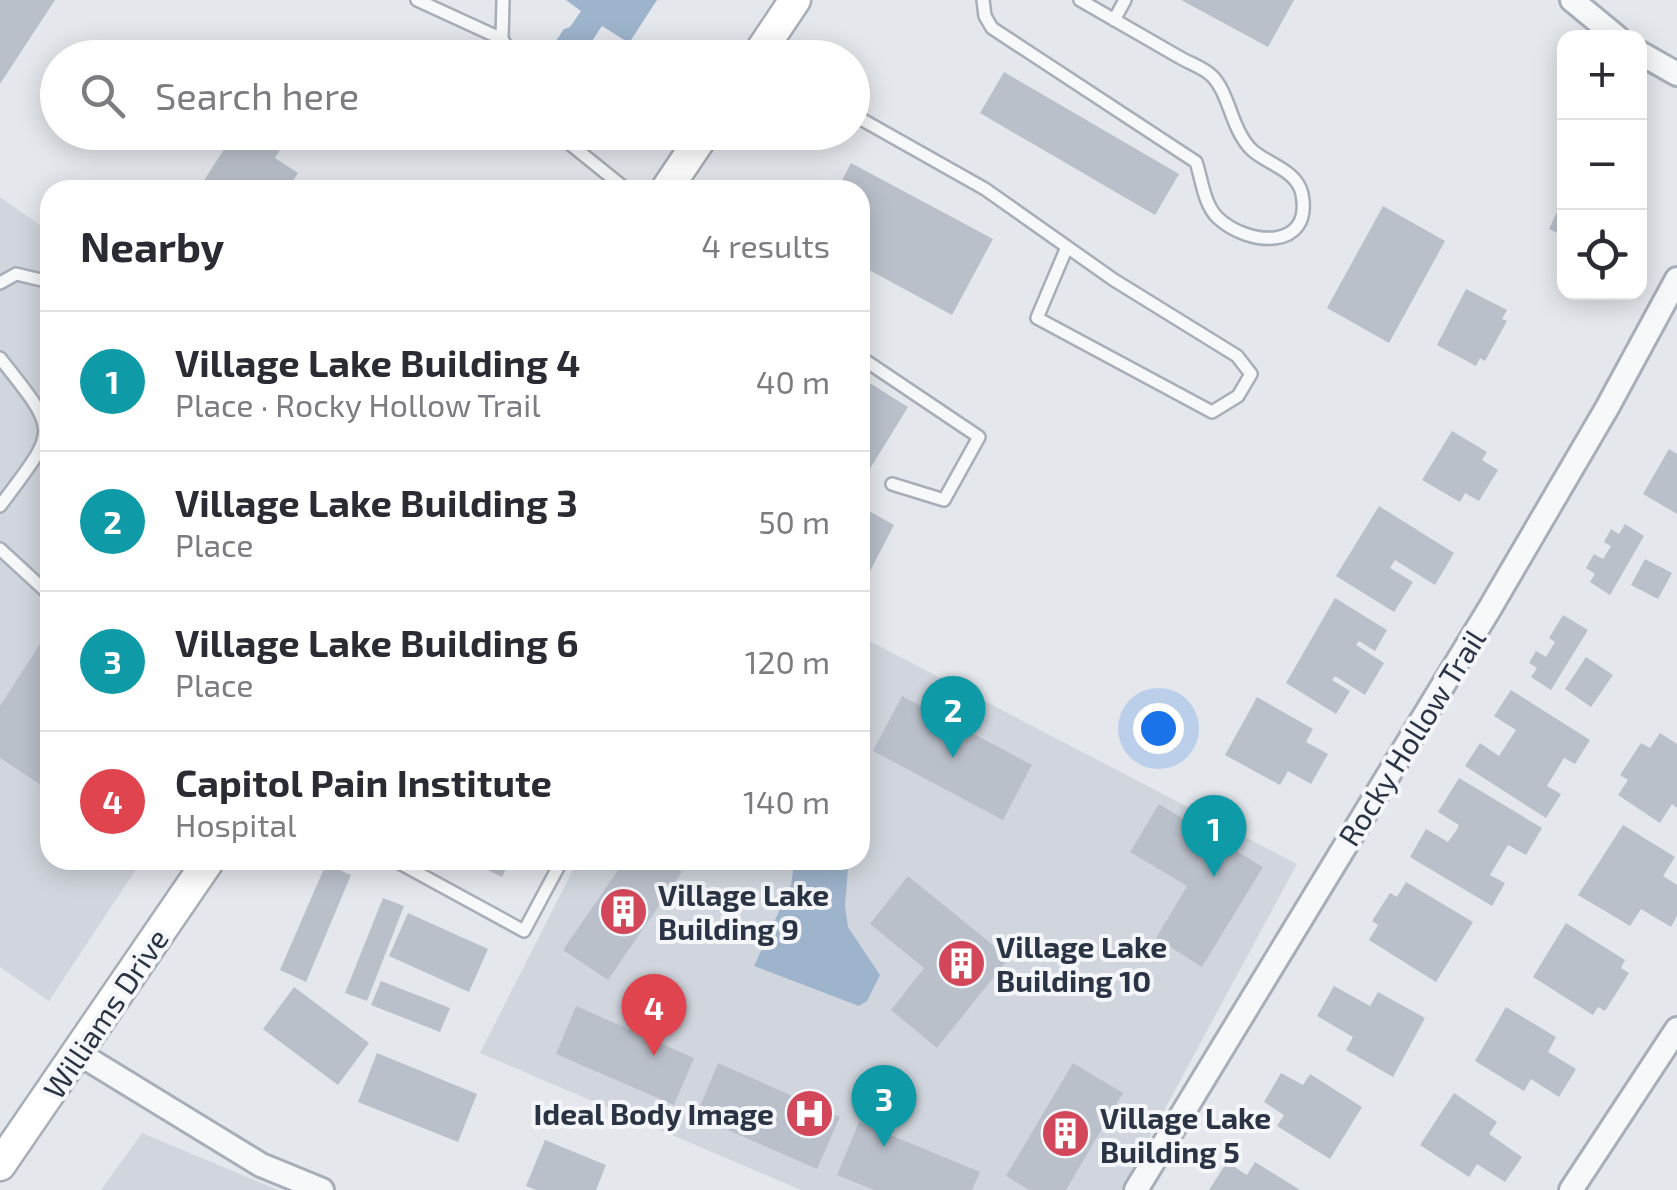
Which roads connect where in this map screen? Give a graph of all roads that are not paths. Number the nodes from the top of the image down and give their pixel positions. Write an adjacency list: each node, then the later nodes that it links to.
1 (418, 0): 10 (lane)
2 (503, 0): 10 (lane)
3 (795, 0): 11 (main road)
4 (983, 0): 8 (lane)
5 (1080, 0): 8 (lane)
6 (1125, 0): 8 (lane)
7 (1572, 0): 9 (street)
8 (1114, 20)
9 (1608, 30)
10 (502, 38)
11 (771, 40)
12 (1647, 58): 13 (street)
13 (1677, 74)
14 (870, 124): 19 (lane)
15 (577, 150): 17 (lane)
16 (693, 150): 18 (main road)
17 (614, 180)
18 (673, 180)
19 (1067, 247): 19 (lane)
20 (40, 280): 21 (lane)
21 (0, 283)
22 (1674, 292): 38 (street, Rocky Hollow Trail)
23 (0, 358): 25 (lane)
24 (870, 363): 27 (lane)
25 (40, 408)
26 (40, 452): 28 (lane)
27 (892, 484)
28 (0, 506)
29 (0, 549): 30 (lane)
30 (40, 586)
31 (202, 870): 35 (main road, Williams Drive)
32 (413, 870): 33 (lane)
33 (557, 870)
34 (1677, 1029): 39 (street)
35 (78, 1053): 36 (main road, Williams Drive); 37 (street)
36 (0, 1166)
37 (322, 1190)
38 (1136, 1190)
39 (1572, 1190)

